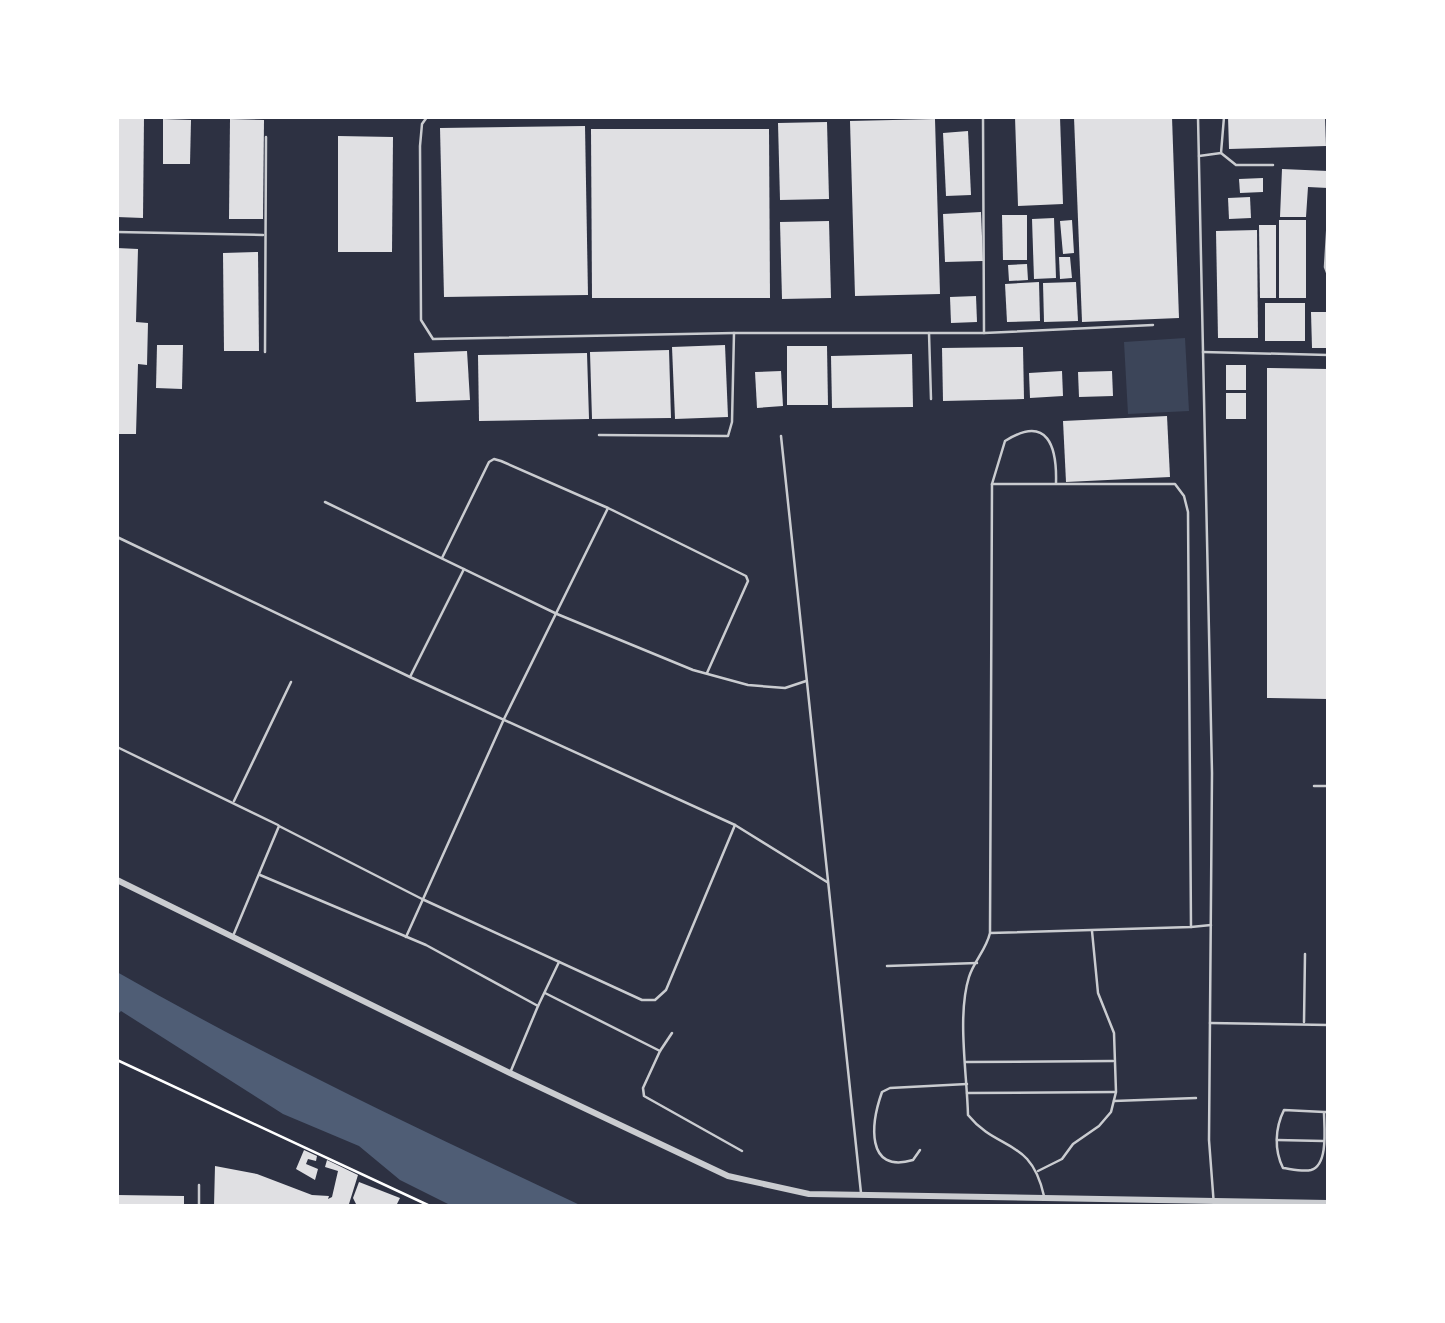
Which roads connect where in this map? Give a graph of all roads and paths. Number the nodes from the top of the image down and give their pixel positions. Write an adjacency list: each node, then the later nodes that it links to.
1 (427, 117): 14 (lane)
2 (983, 117): 16 (lane)
3 (1198, 117): 7 (lane)
4 (1224, 117): 6 (lane)
5 (265, 137): 11 (lane)
6 (1221, 153): 7 (lane); 8 (lane)
7 (1199, 156): 18 (lane)
8 (1273, 165)
9 (1328, 218): 12 (lane)
10 (117, 232): 11 (lane)
11 (263, 235): 17 (lane)
12 (1328, 275)
13 (1153, 325): 16 (lane)
14 (734, 333): 15 (lane); 21 (lane)
15 (929, 333): 16 (lane); 20 (lane)
16 (984, 333)
17 (265, 352)
18 (1203, 352): 19 (lane); 46 (lane)
19 (1328, 355)
20 (931, 399)
21 (599, 435)
22 (781, 436): 33 (lane)
23 (992, 484): 24 (lane); 24 (lane); 49 (lane)
24 (1056, 484): 47 (lane)
25 (325, 502): 28 (lane)
26 (608, 508): 28 (lane); 30 (lane); 31 (lane)
27 (117, 537): 32 (lane)
28 (442, 558): 29 (lane)
29 (464, 569): 30 (lane); 32 (lane)
30 (557, 614): 31 (lane); 35 (lane)
31 (706, 674): 33 (lane)
32 (410, 677): 35 (lane)
33 (806, 681): 44 (lane)
34 (291, 682): 39 (lane)
35 (504, 719): 40 (lane); 45 (lane)
36 (117, 747): 39 (lane)
37 (1314, 786): 38 (lane)
38 (1328, 786)
39 (234, 802): 41 (lane)
40 (735, 825): 44 (lane); 53 (lane)
41 (279, 826): 42 (lane); 45 (lane)
42 (260, 875): 50 (lane); 51 (lane)
43 (117, 880): 50 (street)
44 (827, 882): 79 (lane)
45 (422, 898): 51 (lane); 53 (lane)
46 (1211, 925): 47 (lane); 59 (lane)
47 (1191, 927): 48 (lane)
48 (1092, 931): 49 (lane); 64 (lane)
49 (990, 933): 54 (lane)
50 (232, 937): 66 (street)
51 (406, 937): 57 (lane)
52 (1305, 954): 58 (lane)
53 (560, 961): 56 (lane)
54 (977, 963): 55 (lane); 65 (lane)
55 (887, 967)
56 (545, 993): 57 (lane); 62 (lane)
57 (538, 1006): 66 (lane)
58 (1304, 1022): 59 (lane); 60 (lane)
59 (1210, 1023): 81 (lane)
60 (1328, 1025)
61 (672, 1033): 62 (lane)
62 (660, 1051): 76 (lane)
63 (117, 1060): 84 (path)
64 (1115, 1061): 65 (lane); 68 (lane)
65 (966, 1062): 67 (lane)
66 (510, 1073): 79 (street)
67 (967, 1084): 69 (lane); 75 (lane)
68 (1116, 1092): 69 (lane); 71 (lane)
69 (967, 1093): 77 (lane)
70 (1196, 1098): 71 (lane)
71 (1114, 1101): 77 (lane)
72 (1326, 1112): 73 (lane); 74 (lane)
73 (1277, 1140): 74 (lane); 74 (lane)
74 (1323, 1141)
75 (920, 1150)
76 (742, 1151)
77 (1038, 1171): 80 (lane)
78 (199, 1185): 83 (lane)
79 (861, 1193): 80 (street)
80 (1044, 1196): 81 (street)
81 (1214, 1203): 82 (street)
82 (1328, 1203)
83 (199, 1206)
84 (430, 1206)

